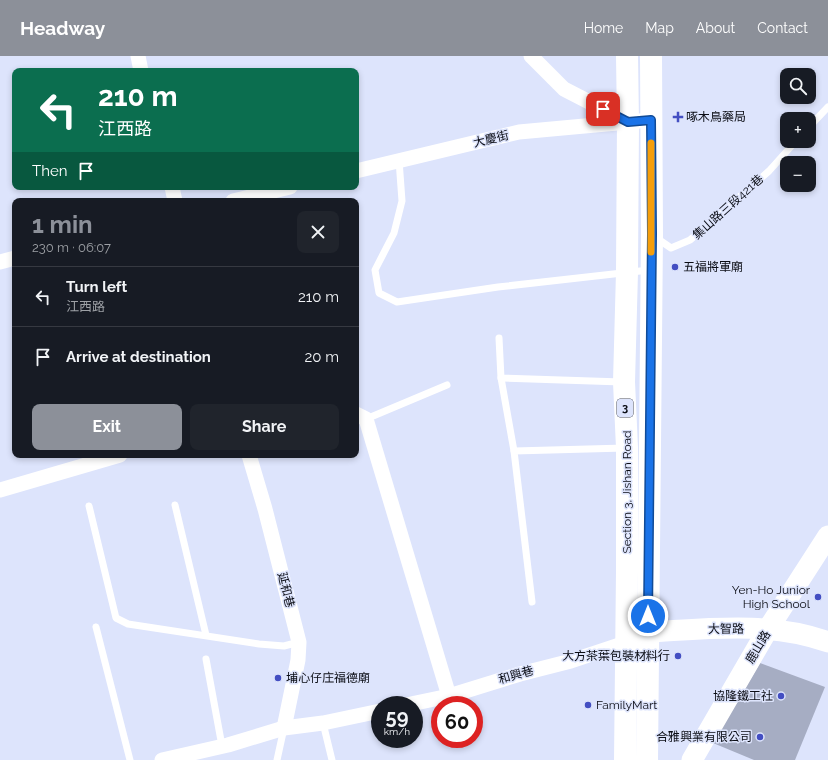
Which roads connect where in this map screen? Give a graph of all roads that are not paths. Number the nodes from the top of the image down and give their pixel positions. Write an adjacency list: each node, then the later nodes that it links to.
1 (138, 56): 5 (street)
2 (531, 56): 9 (street)
3 (627, 56): 9 (main road, Section 3, Jishan Road / 3)
4 (650, 56): 7 (main road, Section 3, Jishan Road / 3)
5 (141, 68)
6 (828, 107): 8 (lane)
7 (651, 120): 9 (street, 大慶街); 15 (main road, Section 3, Jishan Road / 3)
8 (816, 120)
9 (628, 122): 11 (street, 大慶街); 19 (main road, Section 3, Jishan Road / 3)
10 (789, 148): 15 (lane, 集山路三段421巷)
11 (399, 160): 12 (street, 大慶街); 19 (lane)
12 (359, 170)
13 (278, 190): 14 (street)
14 (245, 198)
15 (652, 234): 18 (main road, Section 3, Jishan Road / 3)
16 (12, 259): 17 (street)
17 (0, 262)
18 (651, 270): 19 (lane); 36 (main road, Section 3, Jishan Road / 3)
19 (627, 272): 22 (main road, Section 3, Jishan Road / 3)
20 (498, 338): 21 (lane)
21 (501, 378): 22 (lane); 26 (lane)
22 (624, 382): 25 (main road, Section 3, Jishan Road / 3)
23 (447, 385): 24 (lane)
24 (361, 417): 42 (street)
25 (627, 448): 26 (lane); 40 (main road, Section 3, Jishan Road / 3)
26 (514, 451): 33 (lane)
27 (110, 458): 29 (street)
28 (250, 458): 38 (street, 延和巷)
29 (0, 490)
30 (175, 505): 37 (lane)
31 (89, 506): 37 (lane)
32 (828, 536): 35 (street, 鹿山路)
33 (532, 602)
34 (96, 627): 47 (lane)
35 (768, 629): 36 (street, 大智路); 39 (street, 大智路); 53 (street, 鹿山路)
36 (648, 632): 40 (street, 大智路); 52 (main road, Section 3, Jishan Road / 3)
37 (206, 635): 38 (lane)
38 (299, 642): 45 (street, 延和巷)
39 (828, 642)
40 (625, 643): 42 (street, 和興巷); 51 (main road, Section 3, Jishan Road / 3)
41 (206, 659): 46 (lane)
42 (449, 696)
43 (371, 713): 44 (street)
44 (323, 723): 45 (street); 50 (lane)
45 (284, 728): 46 (street); 49 (lane)
46 (222, 746): 48 (street)
47 (130, 760)
48 (162, 760)
49 (277, 760)
50 (332, 760)
51 (624, 760)
52 (647, 760)
53 (692, 760)

